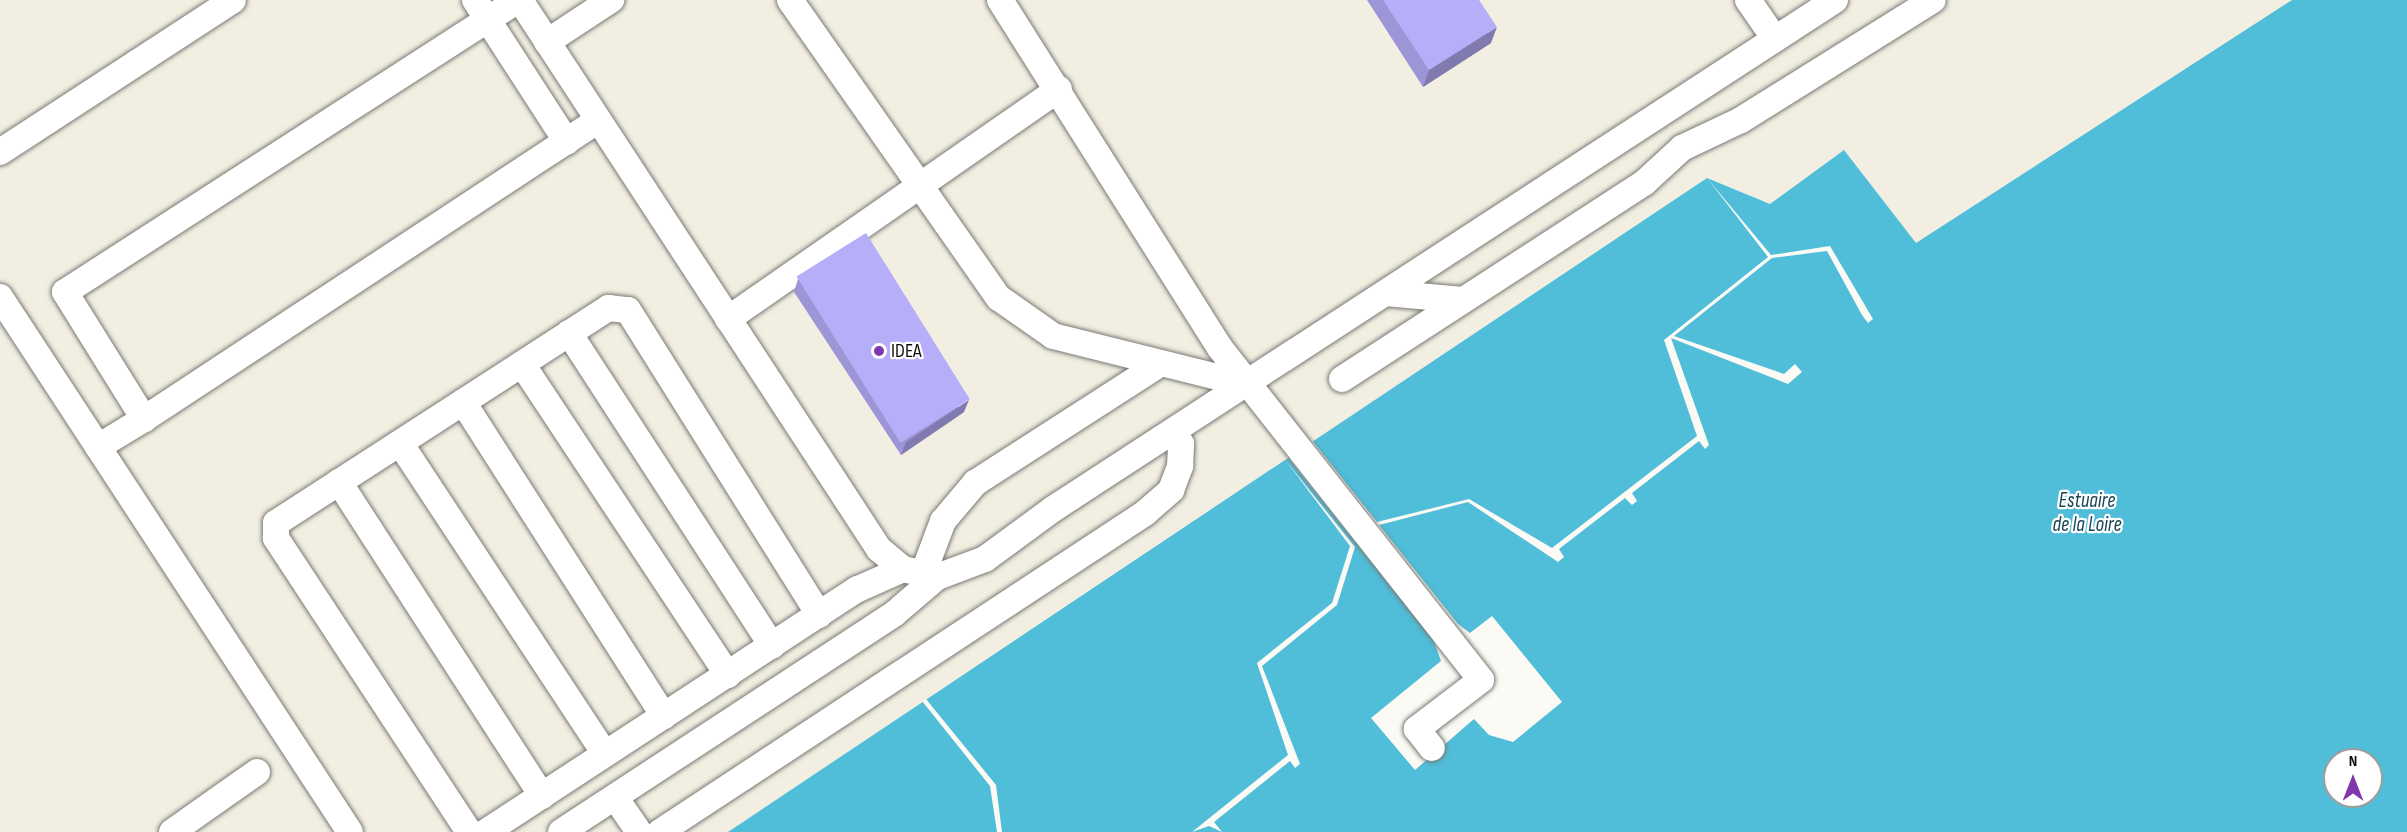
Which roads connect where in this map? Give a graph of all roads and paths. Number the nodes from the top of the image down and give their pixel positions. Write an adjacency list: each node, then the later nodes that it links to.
1 (233, 0): 15 (lane)
2 (519, 0): 9 (lane); 11 (lane)
3 (611, 0): 11 (lane)
4 (790, 0): 16 (lane)
5 (1000, 0): 12 (lane)
6 (1748, 0): 10 (lane)
7 (1835, 0): 10 (lane)
8 (1933, 0): 19 (lane)
9 (481, 10): 14 (lane); 27 (lane)
10 (1775, 39): 17 (lane)
11 (547, 42): 13 (lane)
12 (1059, 89): 16 (lane); 25 (lane)
13 (597, 121): 14 (lane); 20 (lane)
14 (567, 142): 27 (lane)
15 (0, 152)
16 (918, 188): 20 (lane); 23 (lane)
17 (1386, 293): 19 (lane); 25 (lane)
18 (0, 297): 30 (lane)
19 (1463, 300): 24 (lane)
20 (728, 319): 32 (lane)
21 (569, 333): 22 (lane); 33 (lane); 34 (lane)
22 (522, 364): 26 (lane); 35 (lane)
23 (1160, 364): 25 (lane); 32 (lane)
24 (1342, 379)
25 (1246, 384): 28 (lane); 37 (lane)
26 (463, 402): 29 (lane); 36 (lane)
27 (144, 419): 30 (lane)
28 (1173, 431): 32 (lane); 48 (lane)
29 (400, 442): 31 (lane); 38 (lane)
30 (98, 447): 43 (lane)
31 (339, 482): 40 (lane); 44 (lane)
32 (921, 573): 33 (lane); 41 (lane)
33 (819, 615): 34 (lane)
34 (772, 646): 35 (lane)
35 (728, 675): 36 (lane)
36 (664, 716): 38 (lane)
37 (1432, 748)
38 (605, 754): 40 (lane)
39 (256, 772): 42 (lane)
40 (542, 796): 45 (lane)
41 (615, 797): 46 (lane); 47 (lane)
42 (172, 832)
43 (350, 832)
44 (469, 832)
45 (486, 832)
46 (561, 832)
47 (639, 832)
48 (660, 832)

